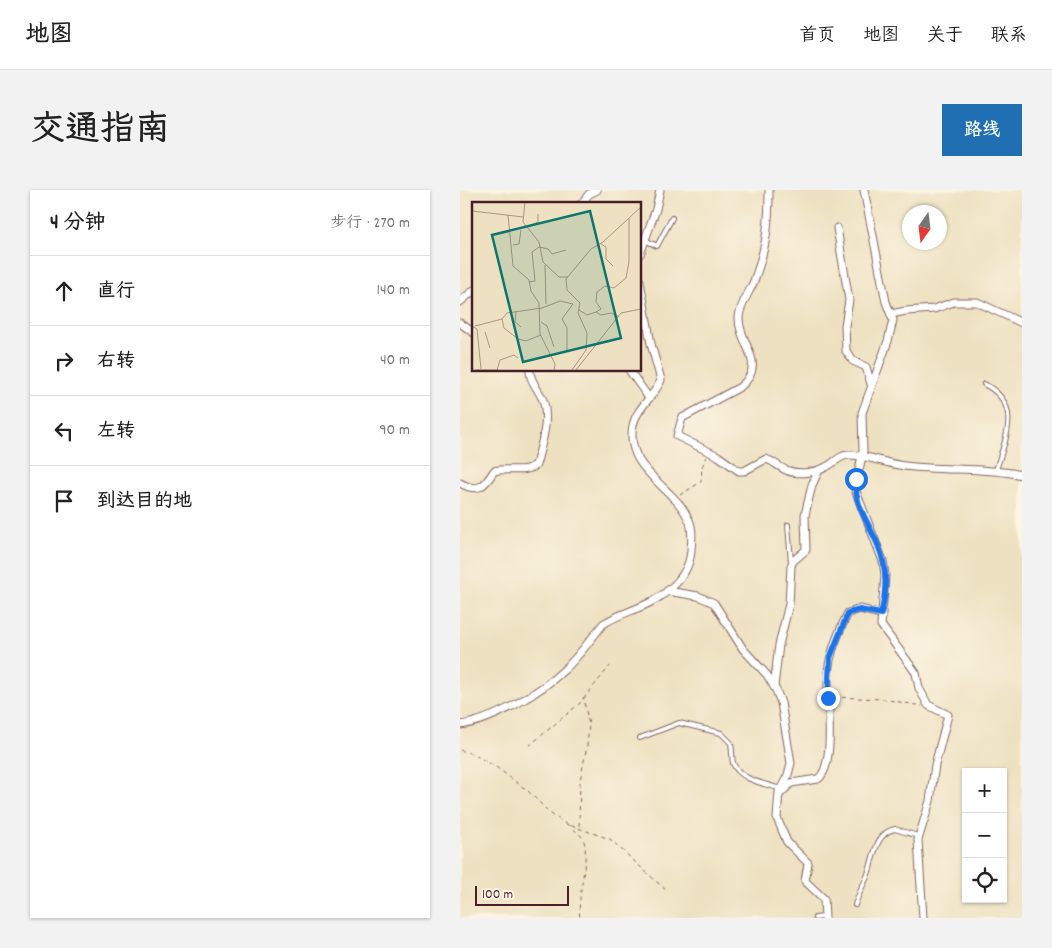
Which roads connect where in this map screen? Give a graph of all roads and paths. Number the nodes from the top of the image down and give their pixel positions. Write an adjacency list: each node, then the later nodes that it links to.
1 (597, 190): 5 (street)
2 (660, 190): 8 (street)
3 (864, 190): 13 (street)
4 (769, 191): 22 (street)
5 (582, 202)
6 (672, 218): 8 (lane)
7 (837, 228): 19 (street)
8 (645, 240): 9 (street)
9 (641, 251)
10 (641, 286): 21 (street)
11 (472, 292): 12 (street)
12 (460, 302)
13 (891, 314): 15 (street); 19 (street)
14 (460, 323): 16 (street)
15 (1022, 323)
16 (472, 332)
17 (530, 371): 27 (street)
18 (630, 371): 21 (street)
19 (871, 384): 23 (street)
20 (984, 384): 25 (lane)
21 (649, 398): 28 (street)
22 (710, 452): 24 (street); 28 (path)
23 (861, 457): 24 (street); 25 (street); 32 (street)
24 (819, 470): 30 (street)
25 (996, 470): 26 (street)
26 (1022, 475)
27 (460, 483)
28 (673, 499): 31 (street)
29 (788, 525): 30 (lane)
30 (792, 564): 34 (street)
31 (667, 591): 34 (street); 38 (street)
32 (881, 614): 36 (street); 37 (street)
33 (610, 666): 35 (path)
34 (774, 686): 42 (street)
35 (583, 697): 40 (path); 44 (path)
36 (828, 698): 37 (path); 42 (street)
37 (934, 709): 45 (street)
38 (460, 725)
39 (640, 738): 42 (lane)
40 (529, 746)
41 (460, 750): 43 (path)
42 (780, 792): 48 (street)
43 (566, 824): 44 (path); 49 (path)
44 (579, 827): 46 (path)
45 (918, 836): 47 (lane); 51 (street)
46 (669, 893)
47 (855, 905)
48 (824, 917): 50 (lane)
49 (580, 918)
50 (814, 918)
51 (924, 918)

